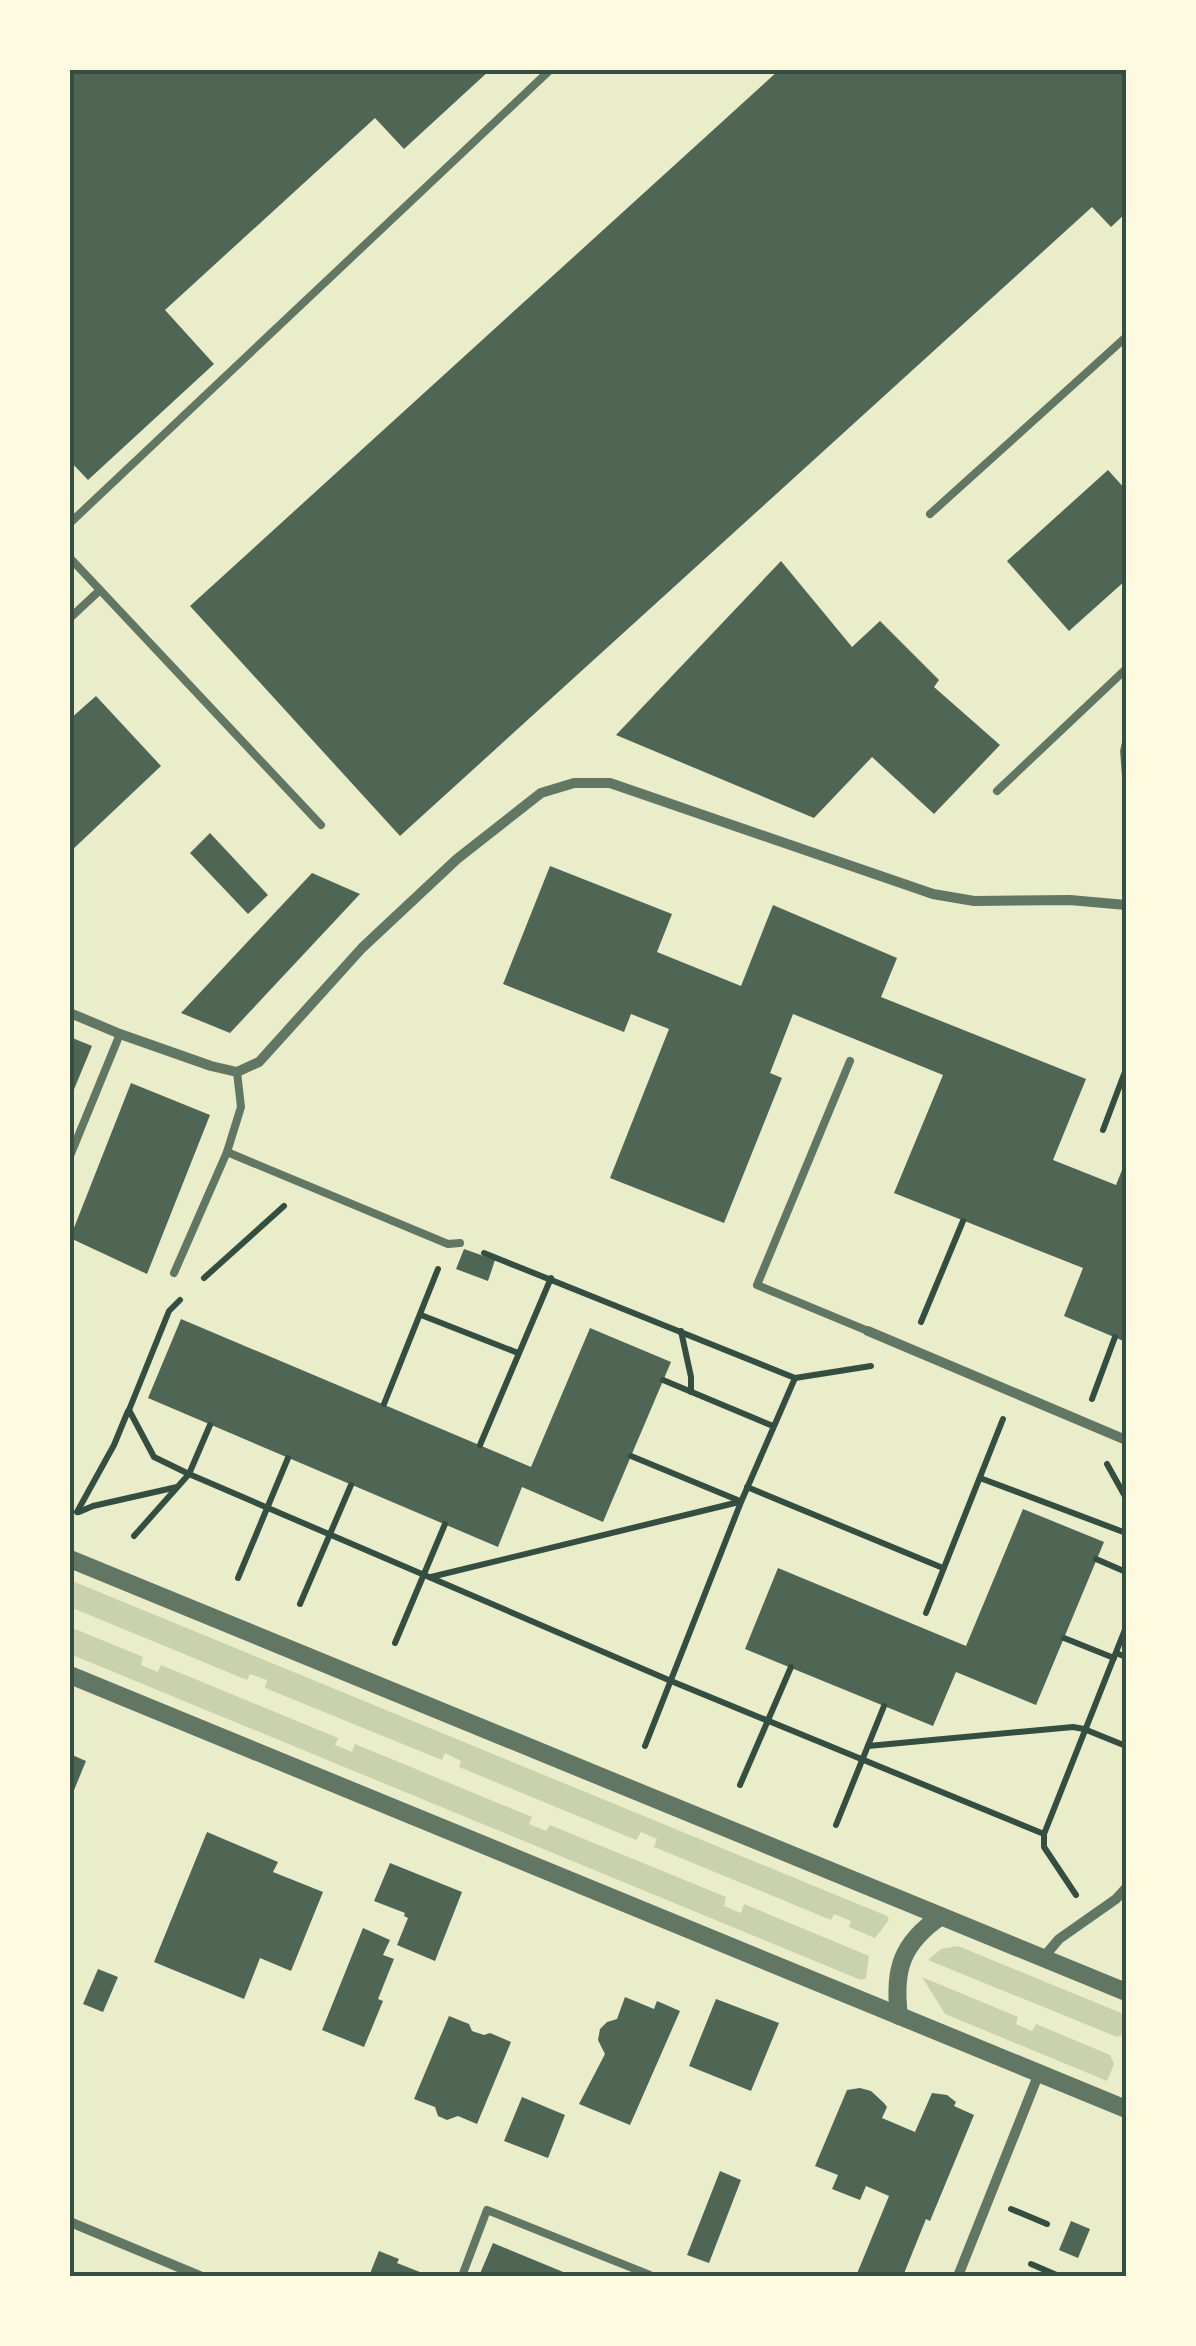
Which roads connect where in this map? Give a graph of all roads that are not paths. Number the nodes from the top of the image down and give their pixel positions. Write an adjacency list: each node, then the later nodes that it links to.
1 (550, 70): 4 (lane)
2 (1126, 337): 3 (lane)
3 (930, 514)
4 (70, 524)
5 (70, 558): 6 (lane)
6 (100, 590): 7 (lane); 12 (lane)
7 (70, 618)
8 (1126, 669): 11 (lane)
9 (1126, 743): 10 (lane)
10 (1126, 776)
11 (997, 791)
12 (321, 825)
13 (1126, 904): 17 (street)
14 (70, 1012): 15 (street)
15 (120, 1034): 17 (street); 19 (lane)
16 (850, 1061): 22 (lane)
17 (237, 1072): 18 (lane)
18 (227, 1152): 20 (lane); 21 (lane)
19 (70, 1156)
20 (460, 1243)
21 (174, 1273)
22 (868, 1331): 23 (street)
23 (1126, 1440)
24 (70, 1559): 27 (street)
25 (70, 1675): 30 (street)
26 (1126, 1888): 28 (street)
27 (941, 1916): 28 (street); 30 (street)
28 (1043, 1958): 29 (street)
29 (1126, 1992)
30 (899, 2016): 31 (street)
31 (1039, 2073): 32 (street); 37 (street)
32 (1126, 2109)
33 (70, 2222): 35 (street)
34 (650, 2274): 36 (lane)
35 (200, 2276)
36 (462, 2276)
37 (958, 2276)

